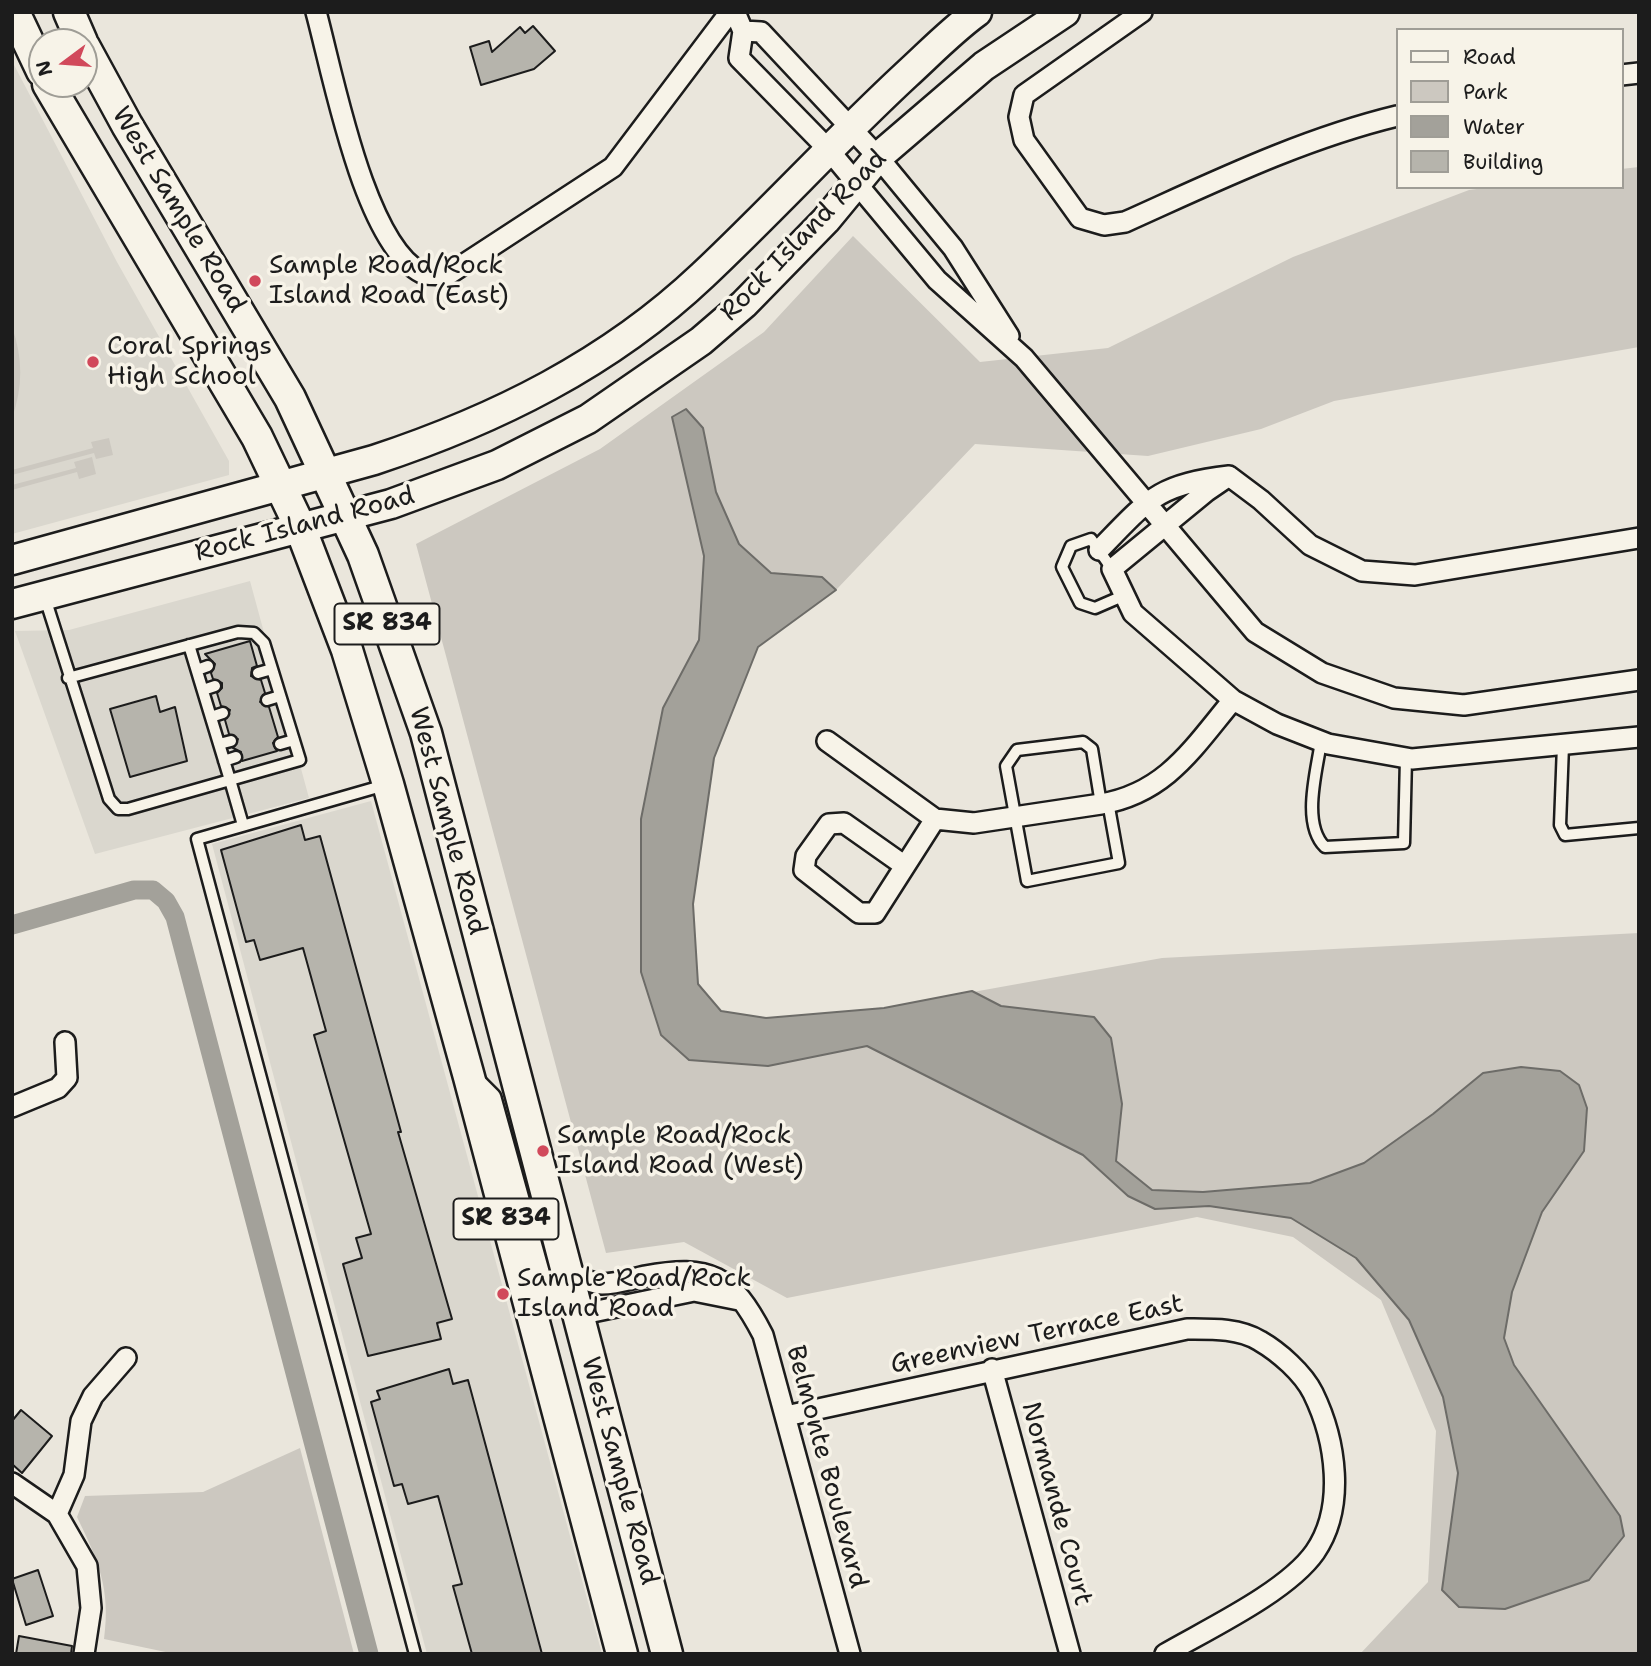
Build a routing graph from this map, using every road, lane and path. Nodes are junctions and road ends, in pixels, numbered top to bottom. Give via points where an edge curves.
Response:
1 (13, 12) edge
2 (316, 12) edge
3 (733, 12) edge
4 (977, 12) edge
5 (1065, 12) edge
6 (1142, 12) edge
7 (743, 31) junction
8 (28, 43) edge
9 (98, 72) edge
10 (56, 98) edge
11 (1396, 116) edge
12 (850, 127) junction
13 (828, 149) junction
14 (878, 157) junction
15 (855, 182) junction
16 (1024, 358) junction
17 (326, 473) junction
18 (1229, 476) junction
19 (282, 485) junction
20 (1144, 503) junction
21 (344, 517) junction
22 (300, 527) junction
23 (1165, 527) junction
24 (1639, 538) edge
25 (1099, 550) junction
26 (12, 560) edge
27 (1112, 569) junction
28 (44, 595) junction
29 (1125, 595) junction
30 (12, 604) edge
31 (189, 645) junction
32 (266, 649) junction
33 (253, 653) dead end
34 (208, 666) dead end
35 (272, 669) junction
36 (197, 670) junction
37 (258, 673) dead end
38 (68, 678) junction
39 (1639, 680) edge
40 (215, 686) dead end
41 (203, 690) junction
42 (280, 696) junction
43 (267, 700) dead end
44 (1233, 700) junction
45 (223, 713) dead end
46 (211, 717) junction
47 (289, 724) junction
48 (276, 728) dead end
49 (1639, 737) edge
50 (294, 740) junction
51 (231, 741) dead end
52 (827, 741) dead end
53 (1321, 741) junction
54 (219, 744) junction
55 (280, 744) dead end
56 (1563, 745) junction
57 (236, 757) dead end
58 (1406, 758) junction
59 (224, 761) junction
60 (230, 780) junction
61 (388, 784) junction
62 (1105, 803) junction
63 (1015, 817) junction
64 (935, 819) junction
65 (243, 825) junction
66 (1639, 828) edge
67 (905, 866) junction
68 (65, 1042) dead end
69 (469, 1077) junction
70 (12, 1107) edge
71 (566, 1271) junction
72 (740, 1300) junction
73 (578, 1315) junction
74 (534, 1328) junction
75 (126, 1358) dead end
76 (992, 1369) junction
77 (786, 1416) junction
78 (12, 1483) edge
79 (57, 1514) junction
80 (645, 1574) junction
81 (84, 1654) edge
82 (415, 1654) edge
83 (622, 1654) edge
84 (667, 1654) edge
85 (850, 1654) edge
86 (1070, 1654) edge
87 (1165, 1654) edge

1 - 8 main road
2 - 3 street via 376,220 405,261 425,275 449,274 613,167
3 - 7 street
4 - 12 main road, Rock Island Road
5 - 14 main road, Rock Island Road via 985,66
6 - 11 street via 1024,95 1019,117 1024,140 1080,218 1104,225 1125,222 1256,163
7 - 12 street via 761,32
7 - 13 street via 739,58
9 - 17 main road, West Sample Road / SR 834 via 290,398
10 - 19 main road, West Sample Road / SR 834
12 - 13 main road, Rock Island Road
12 - 14 street
13 - 15 street
13 - 17 main road, Rock Island Road via 700,278 595,360 490,417 428,442
14 - 15 main road, Rock Island Road
14 - 16 street via 953,248
15 - 16 street via 937,280
15 - 21 main road, Rock Island Road via 826,220 744,304 701,341 589,419 497,465
16 - 20 street
17 - 19 main road, Rock Island Road
17 - 21 main road, West Sample Road / SR 834
18 - 20 street via 1187,481
18 - 23 street
18 - 24 street via 1310,545 1362,571 1415,575
19 - 22 main road, West Sample Road / SR 834
19 - 26 main road, Rock Island Road
20 - 23 street
20 - 25 street
21 - 22 main road, Rock Island Road
21 - 71 main road, West Sample Road / SR 834 via 363,555 426,733
22 - 28 main road, Rock Island Road
22 - 61 main road, West Sample Road / SR 834 via 347,650
23 - 27 street
23 - 39 street via 1255,632 1322,673 1394,698 1464,705
25 - 27 lane
25 - 29 lane via 1091,538 1071,546 1062,567 1070,589 1080,603 1095,608
27 - 29 street
28 - 30 main road, Rock Island Road
28 - 38 lane
29 - 44 street via 1133,613
31 - 32 lane via 238,632 254,633
31 - 36 lane
31 - 38 lane
32 - 33 lane
32 - 35 lane
34 - 36 lane
35 - 37 lane
35 - 42 lane
36 - 41 lane
38 - 60 lane via 109,799 118,809
40 - 41 lane
41 - 46 lane
42 - 43 lane
42 - 47 lane
44 - 53 street
44 - 62 street via 1161,782
45 - 46 lane
46 - 54 lane
47 - 48 lane
47 - 50 lane
49 - 56 street
50 - 55 lane
50 - 60 lane via 300,760
51 - 54 lane
52 - 64 street
53 - 58 street
53 - 58 lane via 1313,826 1325,847 1404,843
54 - 59 lane
56 - 58 street
56 - 66 lane via 1560,825 1565,835
57 - 59 lane
59 - 60 lane
60 - 65 lane
61 - 65 lane
61 - 69 main road, West Sample Road / SR 834
62 - 63 street
62 - 63 lane via 1092,749 1083,742 1017,750 1006,766
62 - 63 lane via 1119,863 1027,881
63 - 64 street via 974,823
64 - 67 street
65 - 82 lane via 197,839
67 - 67 street via 875,913 859,913 804,870 806,856 829,824 844,823
68 - 70 street via 67,1077 58,1088
69 - 73 street via 491,1098 544,1286
69 - 74 main road, West Sample Road / SR 834
71 - 72 street, Belmonte Boulevard via 599,1284 675,1270 703,1271 717,1277
71 - 73 main road, West Sample Road / SR 834
72 - 73 street via 694,1291
72 - 77 street, Belmonte Boulevard via 763,1335
73 - 80 main road, West Sample Road / SR 834
74 - 80 main road via 567,1353 613,1532
74 - 83 main road, West Sample Road / SR 834
75 - 79 street via 93,1396 81,1421 74,1475
76 - 77 street, Greenview Terrace East
76 - 86 street, Normande Court
76 - 87 street, Greenview Terrace East via 1187,1329 1222,1328 1259,1340 1291,1365 1313,1392 1336,1471 1332,1511 1315,1552 1281,1586
77 - 85 street, Belmonte Boulevard
78 - 79 street
79 - 81 street via 88,1566 92,1608
80 - 84 main road, West Sample Road / SR 834

